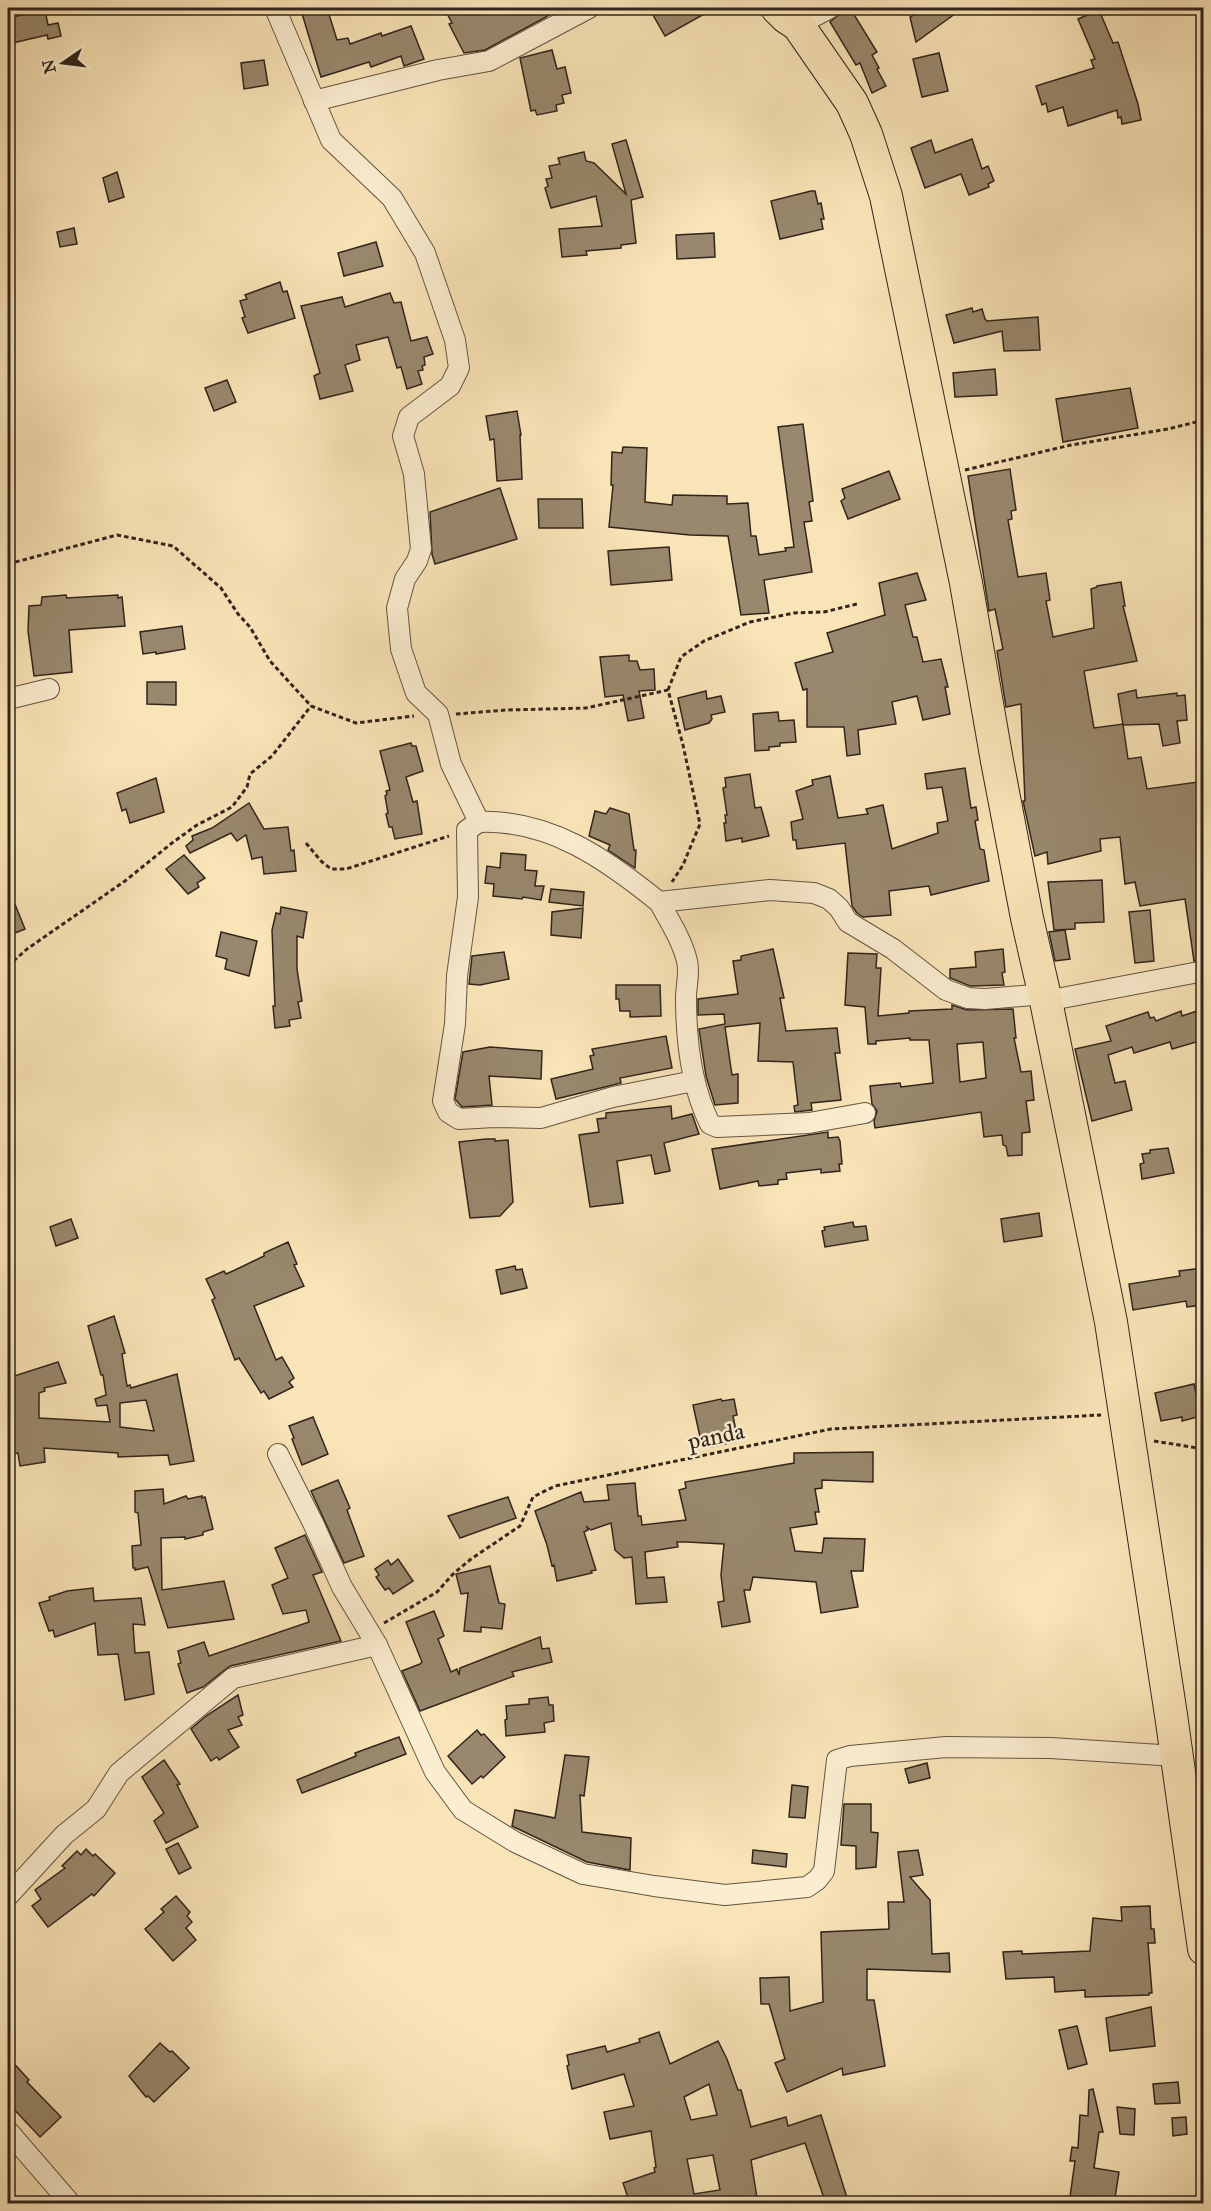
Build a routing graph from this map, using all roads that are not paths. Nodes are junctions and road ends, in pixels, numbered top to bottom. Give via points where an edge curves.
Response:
1 (275, 8) edge
2 (589, 8) edge
3 (830, 8) edge
4 (788, 16) edge
5 (314, 101) junction
6 (49, 689) dead end
7 (8, 699) edge
8 (473, 826) junction
9 (659, 902) junction
10 (1203, 971) edge
11 (1045, 997) junction
12 (694, 1081) junction
13 (865, 1113) dead end
14 (278, 1454) dead end
15 (373, 1638) junction
16 (1176, 1756) junction
17 (8, 1896) edge
18 (1203, 1949) edge
19 (8, 2131) edge
20 (71, 2204) edge

1 - 5 street
2 - 5 street via 489,61
3 - 4 street
4 - 11 main road via 852,103 886,196
5 - 8 street via 331,140 392,198 425,253 455,340 459,368 450,386 409,417 404,436 414,474 421,549 405,579 397,608 401,650 416,693 438,714
6 - 7 street
8 - 9 street via 498,822 546,832 585,848
8 - 12 street via 455,1024 443,1101 448,1112 459,1119 541,1118 613,1097
9 - 11 street via 770,890 814,893 829,899 848,922 893,949 946,990 968,998
9 - 12 street via 687,960 687,1032
10 - 11 street
11 - 16 main road via 1111,1322
12 - 13 street via 705,1115 717,1127 809,1123
14 - 15 street via 342,1587
15 - 16 street via 435,1772 463,1810 515,1842 583,1874 654,1886 725,1895 807,1887 824,1870 837,1760 850,1755 946,1747 1051,1748
15 - 17 street via 233,1678 119,1773 96,1809 64,1835
16 - 18 main road
19 - 20 street

